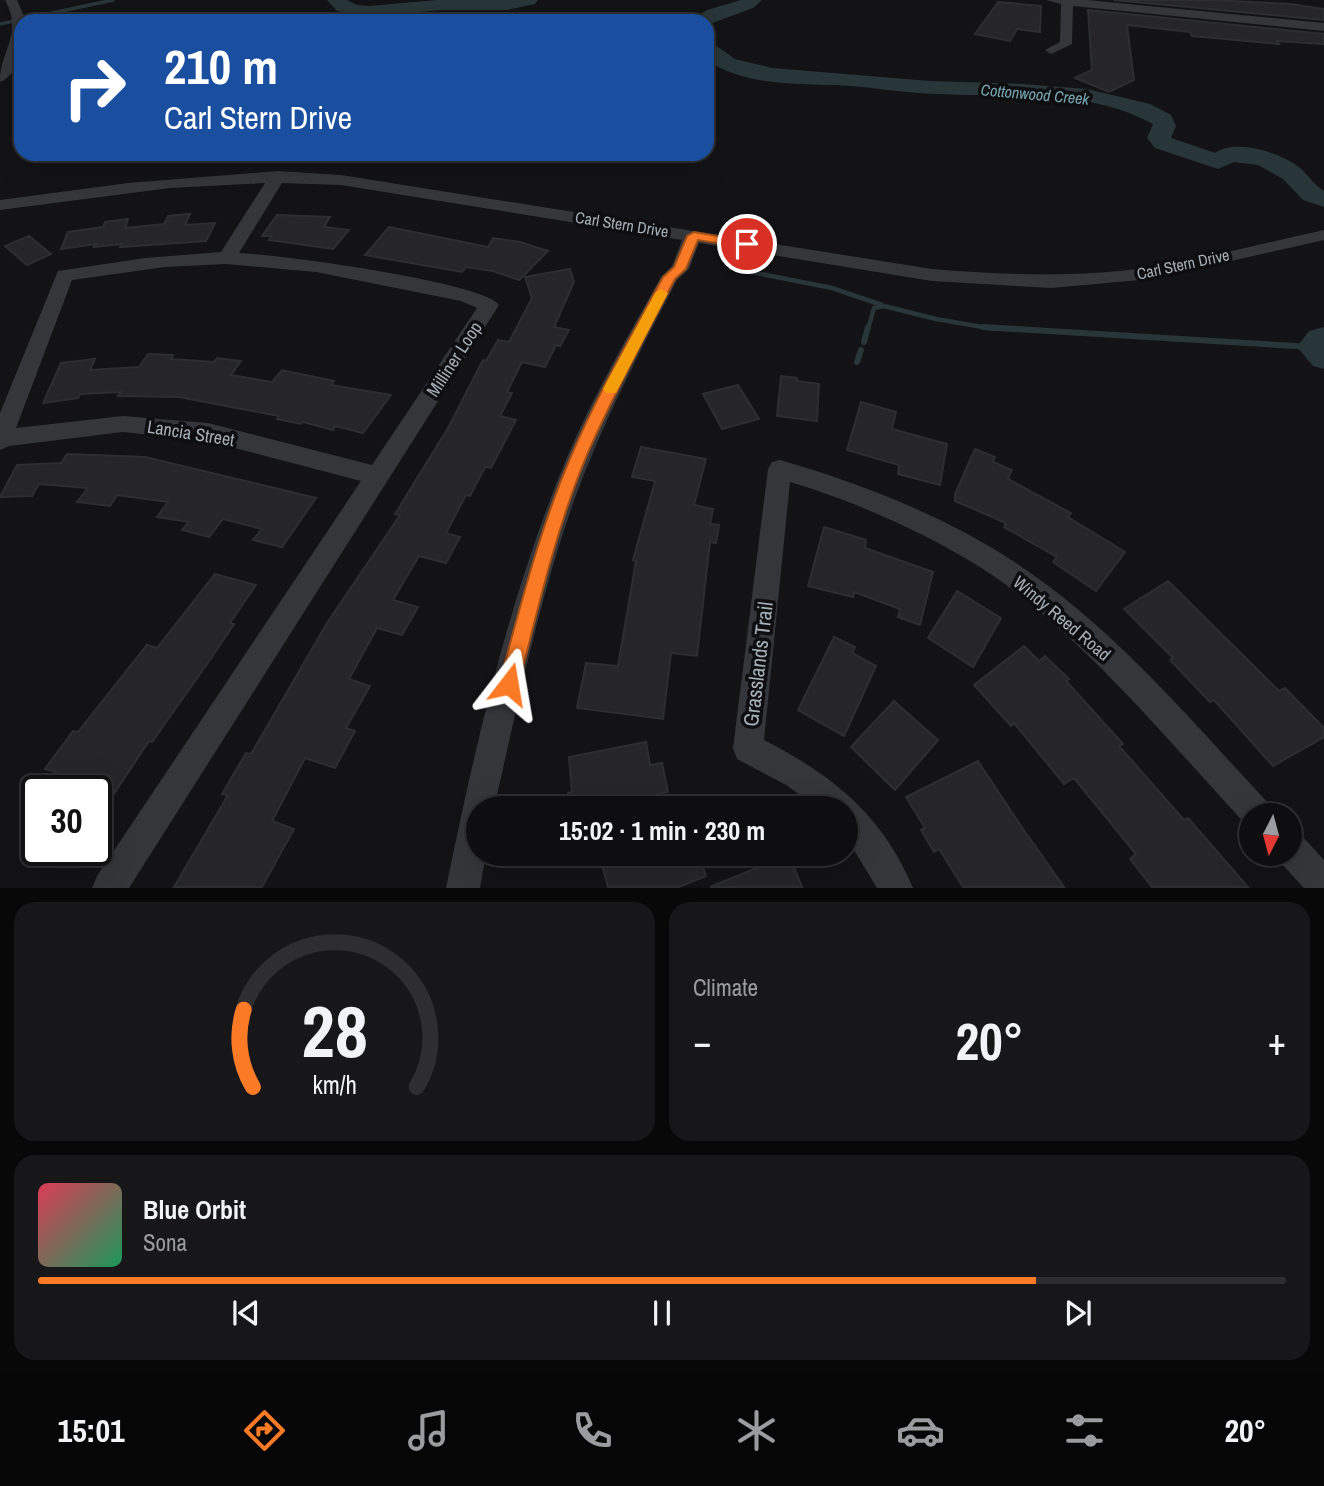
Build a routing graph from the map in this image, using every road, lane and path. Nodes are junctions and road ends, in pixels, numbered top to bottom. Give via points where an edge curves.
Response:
1 (1052, 0) edge
2 (1067, 2) junction
3 (1324, 27) edge
4 (1051, 50) dead end
5 (14, 52) edge
6 (0, 78) edge
7 (278, 176) junction
8 (0, 205) edge
9 (687, 235) junction
10 (1324, 235) edge
11 (226, 258) junction
12 (1150, 273) joint
13 (1, 440) edge
14 (780, 470) joint
15 (377, 476) junction
16 (482, 796) edge
17 (827, 796) edge
18 (1247, 803) edge
19 (858, 829) edge
20 (1302, 861) edge
21 (467, 866) edge
22 (1324, 885) edge
23 (109, 887) edge
24 (463, 887) edge
25 (896, 887) edge

1 - 2 street
2 - 3 street
2 - 4 street via 1066,44
5 - 6 street
7 - 8 street, Carl Stern Drive via 182,181
7 - 9 street, Carl Stern Drive via 389,187
7 - 11 street
9 - 12 street, Carl Stern Drive via 932,275 1051,282
9 - 16 street via 680,269 670,277 620,371 574,469 540,565
10 - 12 street, Carl Stern Drive
11 - 13 street, Milliner Loop via 65,275
11 - 15 street, Milliner Loop via 302,265 489,304
13 - 15 street, Lancia Street via 123,424 208,432
14 - 17 street, Grasslands Trail via 748,748
14 - 18 street, Windy Reed Road via 826,483 947,535 1030,587 1120,666
15 - 23 street, Milliner Loop
19 - 25 street
20 - 22 street
21 - 24 street

